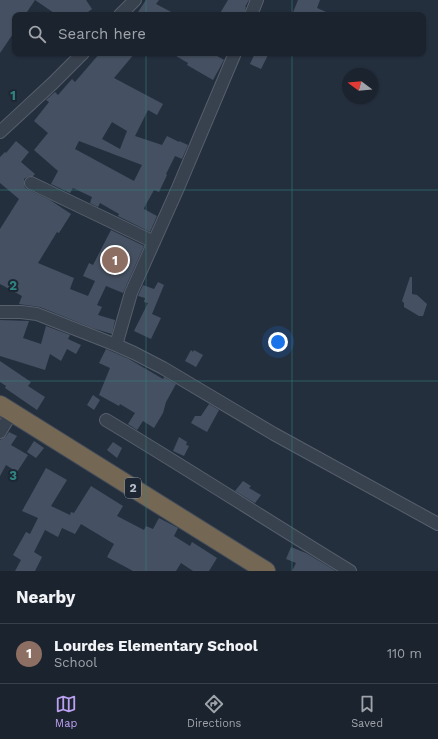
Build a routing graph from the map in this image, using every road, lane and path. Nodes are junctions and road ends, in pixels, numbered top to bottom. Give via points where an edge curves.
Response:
1 (135, 0) edge
2 (257, 0) edge
3 (123, 12) edge
4 (252, 12) edge
5 (79, 56) edge
6 (234, 56) edge
7 (0, 132) edge
8 (31, 183) dead end
9 (154, 242) junction
10 (0, 312) edge
11 (116, 345) junction
12 (6, 408) edge
13 (106, 420) dead end
14 (0, 432) edge
15 (438, 524) edge
16 (258, 569) edge
17 (350, 571) edge

1 - 3 street
2 - 4 street
5 - 7 street
6 - 9 street
8 - 9 street
9 - 11 street via 131,293
10 - 11 street via 37,314
11 - 15 street via 162,368 274,434
12 - 14 street
12 - 16 highway, 2
13 - 17 street

